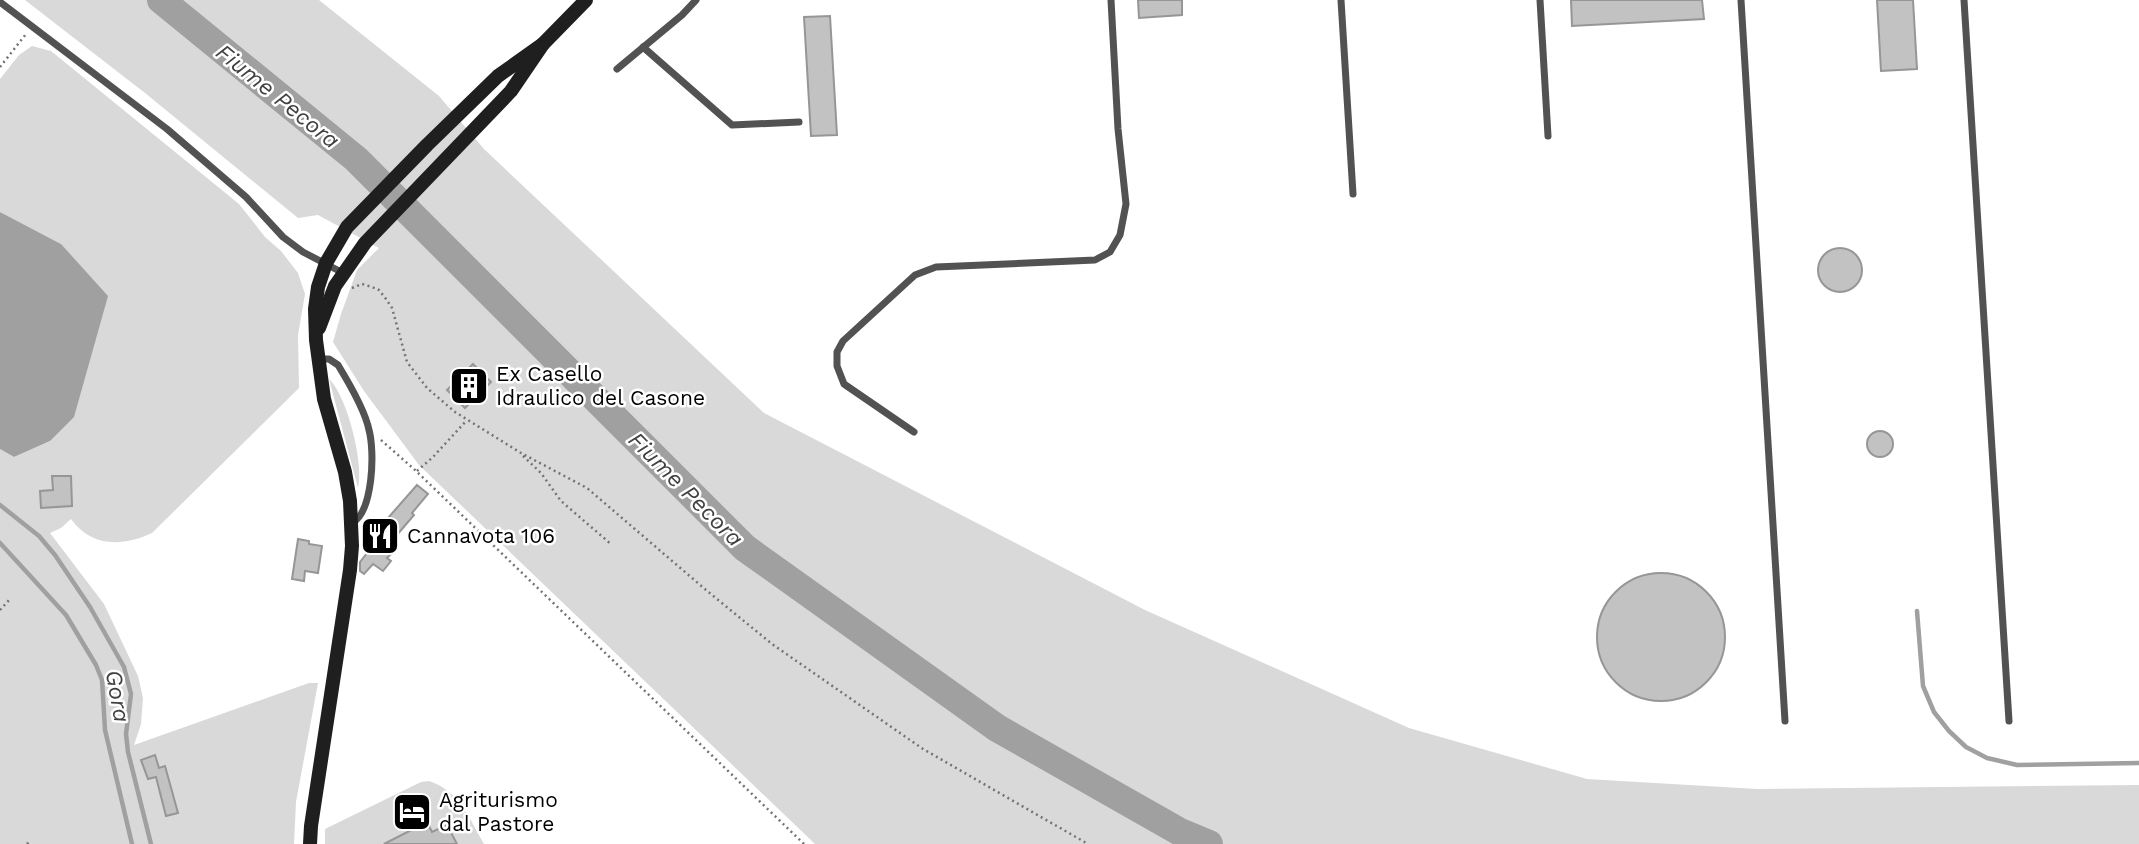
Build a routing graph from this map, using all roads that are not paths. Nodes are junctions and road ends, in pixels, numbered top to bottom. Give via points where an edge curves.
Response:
1 (586, 0) edge
2 (696, 0) edge
3 (1111, 0) edge
4 (1341, 0) edge
5 (1540, 0) edge
6 (1741, 0) edge
7 (1964, 0) edge
8 (0, 2) edge
9 (543, 44) junction
10 (643, 47) junction
11 (617, 69) dead end
12 (799, 122) dead end
13 (1548, 136) dead end
14 (1353, 194) dead end
15 (326, 263) junction
16 (343, 274) junction
17 (316, 340) junction
18 (317, 359) junction
19 (914, 432) dead end
20 (352, 524) junction
21 (1785, 721) dead end
22 (2009, 721) dead end
23 (310, 844) edge

1 - 9 street
2 - 10 lane
3 - 19 lane via 1126,204 1120,235 1110,252 1095,260 936,267 915,275 843,341 837,366 844,384
4 - 14 lane
5 - 13 lane
6 - 21 lane
7 - 22 lane
8 - 15 lane via 167,129 246,197 283,237
9 - 15 street via 498,76 427,145 347,227
9 - 16 street via 511,91 365,243
10 - 11 lane
10 - 12 lane via 732,125
15 - 16 lane
15 - 17 street via 314,309
16 - 17 street
17 - 18 street
18 - 20 street via 345,472
18 - 20 lane via 338,365 369,428 366,502
20 - 23 street via 350,570

